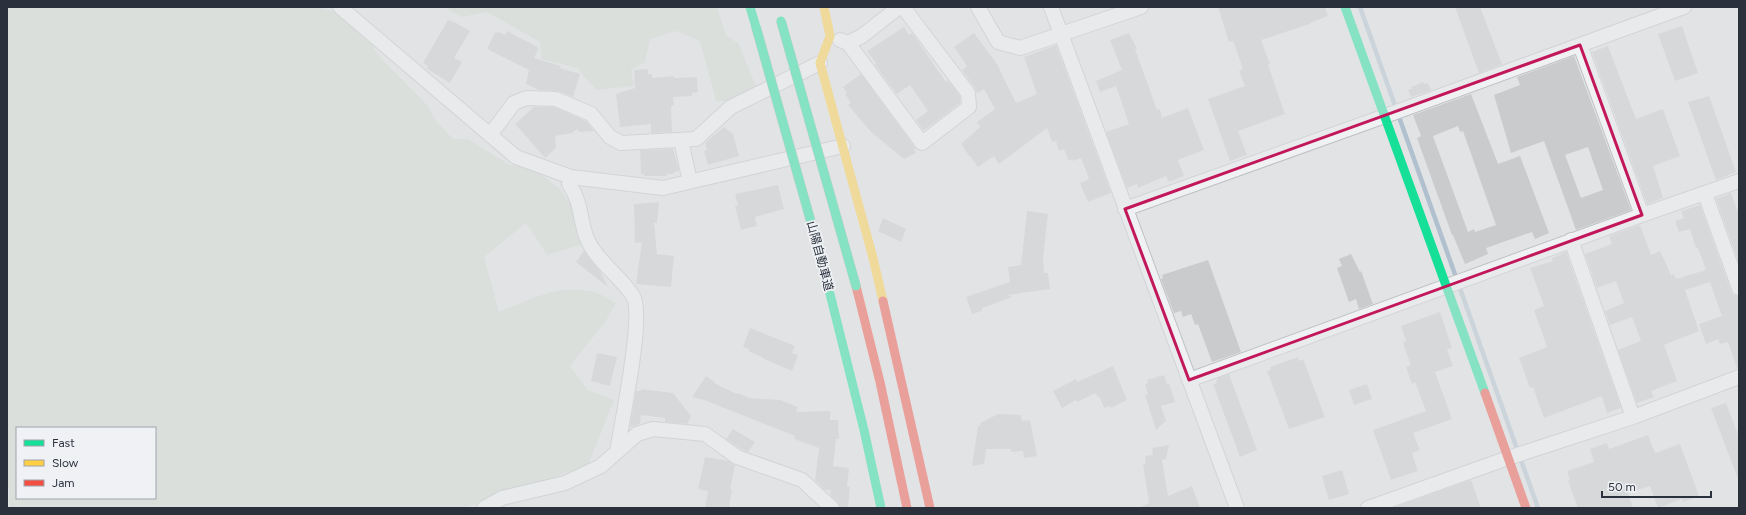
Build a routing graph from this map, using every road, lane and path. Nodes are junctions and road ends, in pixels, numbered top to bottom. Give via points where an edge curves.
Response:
1 (340, 7) edge
2 (750, 7) edge
3 (824, 7) edge
4 (899, 7) edge
5 (903, 7) edge
6 (978, 7) edge
7 (1051, 7) edge
8 (1141, 7) edge
9 (1345, 7) edge
10 (1684, 7) edge
11 (780, 17) dead end
12 (1062, 35) junction
13 (830, 36) junction
14 (848, 43) junction
15 (1580, 45) junction
16 (820, 62) junction
17 (1393, 113) junction
18 (490, 135) junction
19 (681, 140) junction
20 (842, 146) junction
21 (571, 177) junction
22 (1739, 181) edge
23 (690, 182) junction
24 (1705, 194) junction
25 (1125, 209) junction
26 (1642, 215) junction
27 (1572, 240) junction
28 (1454, 283) junction
29 (1739, 288) edge
30 (1739, 377) edge
31 (1189, 380) junction
32 (1633, 417) junction
33 (616, 452) junction
34 (1515, 456) junction
35 (484, 508) edge
36 (832, 508) edge
37 (882, 508) edge
38 (907, 508) edge
39 (930, 508) edge
40 (1237, 508) edge
41 (1368, 508) edge
42 (1526, 508) edge

1 - 18 street
2 - 37 main road, 山陽自動車道, bridge via 820,254
3 - 13 main road
4 - 14 street via 862,36
5 - 14 street via 968,93 969,107 922,143
6 - 12 street via 998,42 1020,48
7 - 12 street
8 - 12 street
9 - 17 main road
10 - 15 street
11 - 38 main road, bridge via 856,286
12 - 25 street
13 - 14 street
13 - 16 main road
15 - 17 street
15 - 26 street
16 - 19 street via 731,107 696,139
16 - 20 main road
17 - 25 street
17 - 28 main road
18 - 19 street via 514,103 526,98 556,99 590,114 610,137 621,143
18 - 21 street via 516,157
19 - 23 street
20 - 23 street
20 - 39 main road via 873,258
21 - 23 street via 663,188
21 - 33 street via 570,184 577,195 588,242 634,296 636,308 636,334
22 - 24 street
24 - 26 street
24 - 29 street
25 - 31 street
26 - 27 street
27 - 28 street
27 - 32 street
28 - 31 street
28 - 34 main road
30 - 32 street
31 - 40 street
32 - 34 street
33 - 35 street via 601,466 565,483 502,498
33 - 36 street via 637,434 653,429 705,434 737,457 802,480
34 - 41 street
34 - 42 main road

